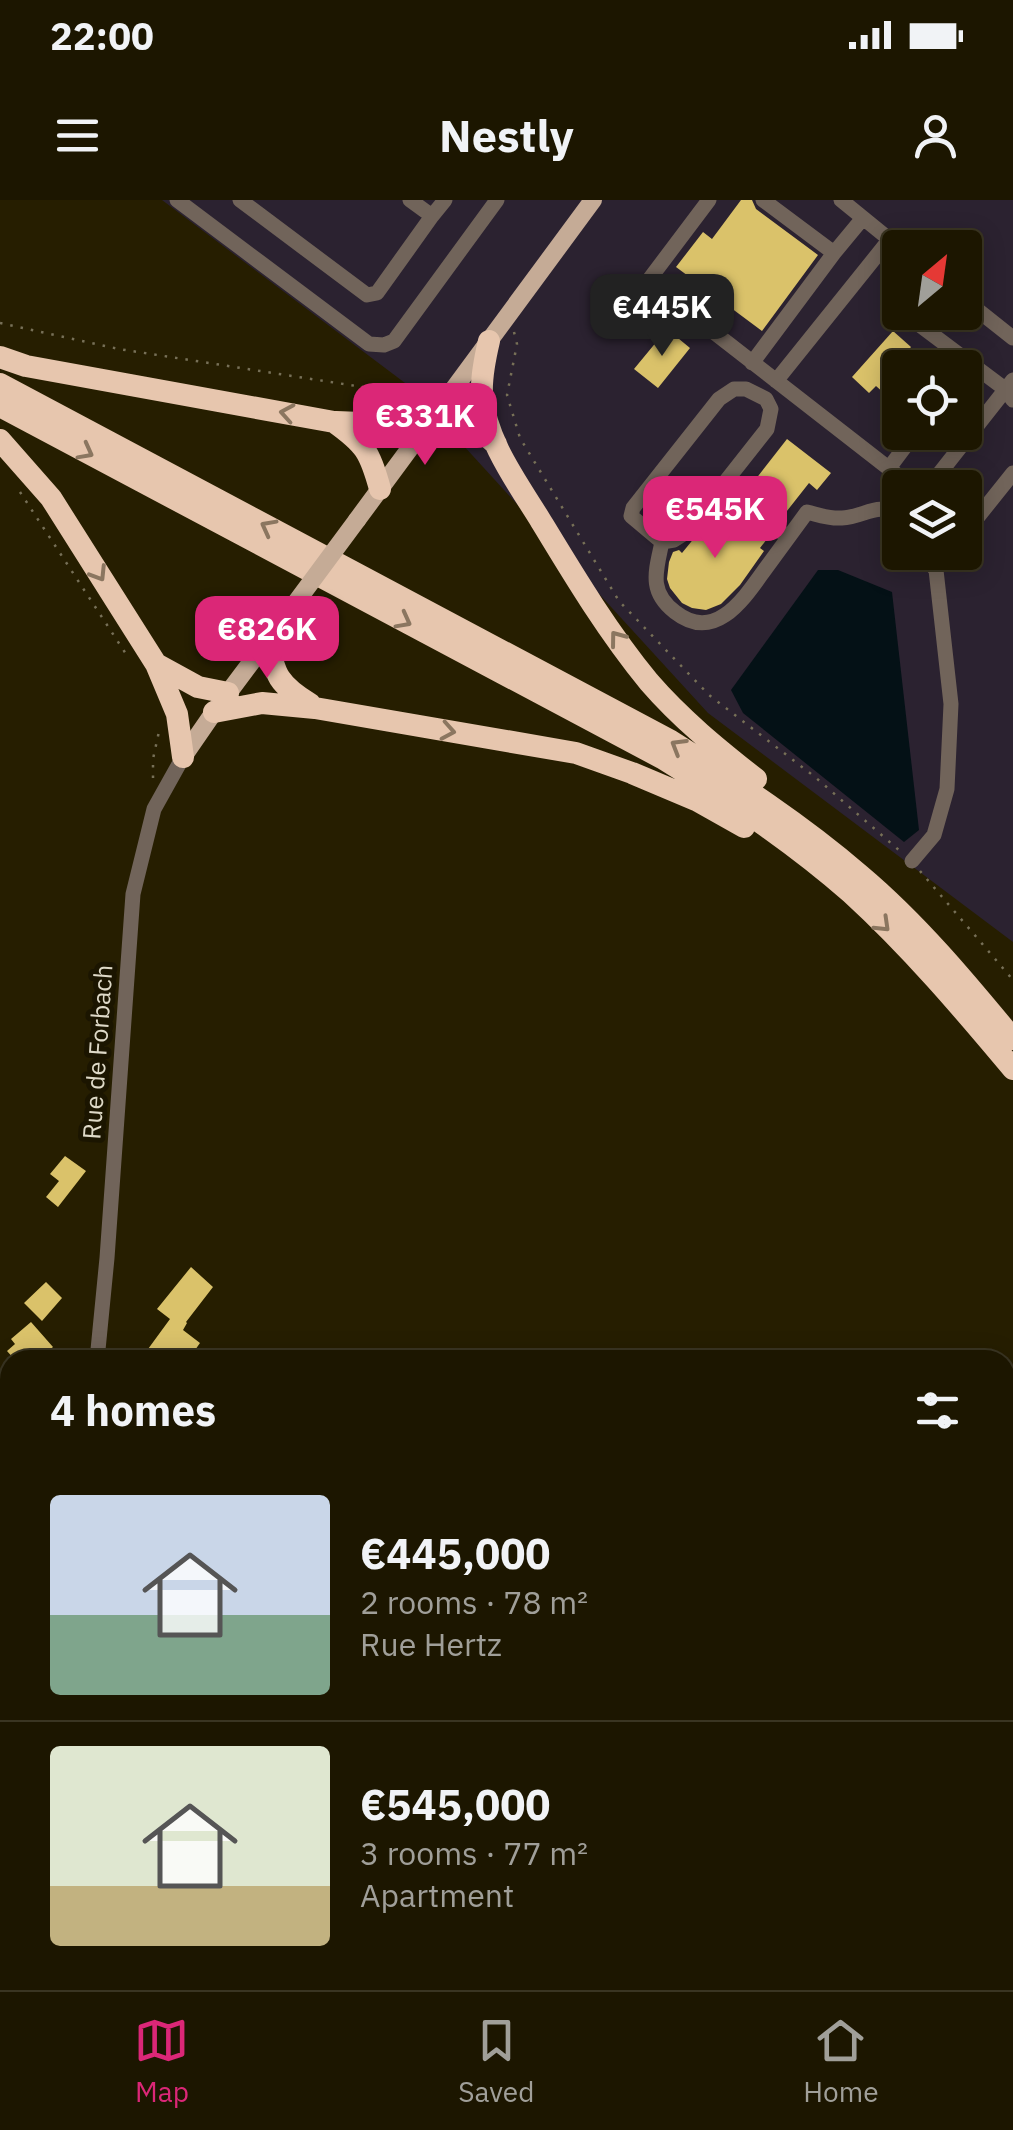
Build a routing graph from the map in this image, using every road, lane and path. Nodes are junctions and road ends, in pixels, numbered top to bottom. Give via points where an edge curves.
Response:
1 (177, 200) edge
2 (240, 200) edge
3 (410, 200) edge
4 (444, 200) edge
5 (497, 200) edge
6 (593, 200) edge
7 (709, 200) edge
8 (762, 200) edge
9 (841, 200) edge
10 (432, 216) junction
11 (863, 218) junction
12 (882, 233) edge
13 (834, 253) junction
14 (882, 259) edge
15 (982, 313) edge
16 (0, 323) edge
17 (926, 330) edge
18 (1013, 338) edge
19 (489, 341) junction
20 (949, 350) edge
21 (0, 357) edge
22 (752, 362) junction
23 (982, 374) edge
24 (774, 379) junction
25 (460, 380) junction
26 (0, 384) edge
27 (1010, 390) edge
28 (759, 394) junction
29 (0, 406) edge
30 (437, 411) junction
31 (334, 422) junction
32 (0, 440) edge
33 (496, 444) junction
34 (902, 450) edge
35 (889, 468) junction
36 (892, 470) edge
37 (943, 470) edge
38 (1013, 473) edge
39 (12, 482) dead end
40 (721, 487) junction
41 (380, 489) junction
42 (882, 508) edge
43 (982, 512) edge
44 (788, 538) junction
45 (662, 542) junction
46 (936, 570) edge
47 (268, 640) junction
48 (129, 658) dead end
49 (156, 664) junction
50 (228, 693) junction
51 (316, 708) junction
52 (214, 712) junction
53 (160, 724) dead end
54 (184, 757) junction
55 (154, 810) junction
56 (912, 862) joint
57 (855, 884) junction
58 (1013, 980) edge
59 (1013, 1039) edge
60 (1013, 1069) edge
61 (98, 1350) edge

1 - 5 street via 370,344 384,345 394,341
2 - 10 street via 367,295 377,292
3 - 10 street
4 - 10 street
6 - 19 main road
7 - 22 street via 648,281
8 - 13 street
9 - 11 street
11 - 12 street
11 - 13 street
13 - 22 street
14 - 24 street
15 - 18 street
16 - 25 path via 119,350 382,390
17 - 20 street
19 - 25 main road
19 - 33 highway via 482,394
31 -> 21 highway
22 - 24 street
23 - 27 street
24 - 28 street
24 - 35 street
25 - 30 main road
57 -> 26 highway via 756,794 671,741
27 - 37 street
28 - 40 street via 771,409 766,429
28 - 45 street via 746,388 719,399 633,508 631,516
29 -> 57 highway via 662,758
30 - 31 highway via 386,424
30 - 33 highway via 478,428
30 - 41 main road
31 - 41 highway via 372,458
32 -> 49 highway via 51,498
57 -> 33 highway via 818,828 707,741 650,682 598,614
34 - 35 street
35 - 36 street
38 - 43 street
39 - 48 path
40 - 44 street
40 - 45 street via 685,533
41 - 47 main road, bridge
42 - 44 street via 846,518 807,512
44 - 45 street via 738,607 694,622 662,600 654,578
46 - 56 street via 951,704 947,789 934,835
47 - 50 main road
47 - 51 highway via 273,670 288,691
49 - 50 highway via 198,687
49 - 54 highway
50 - 52 main road
51 - 52 highway via 262,702
51 -> 57 highway via 576,753 696,800 804,869
52 - 54 main road
53 - 55 path
54 - 55 street, Rue de Forbach
55 - 61 street, Rue de Forbach via 133,894
56 - 58 path
57 - 59 highway via 964,980
57 -> 60 highway

